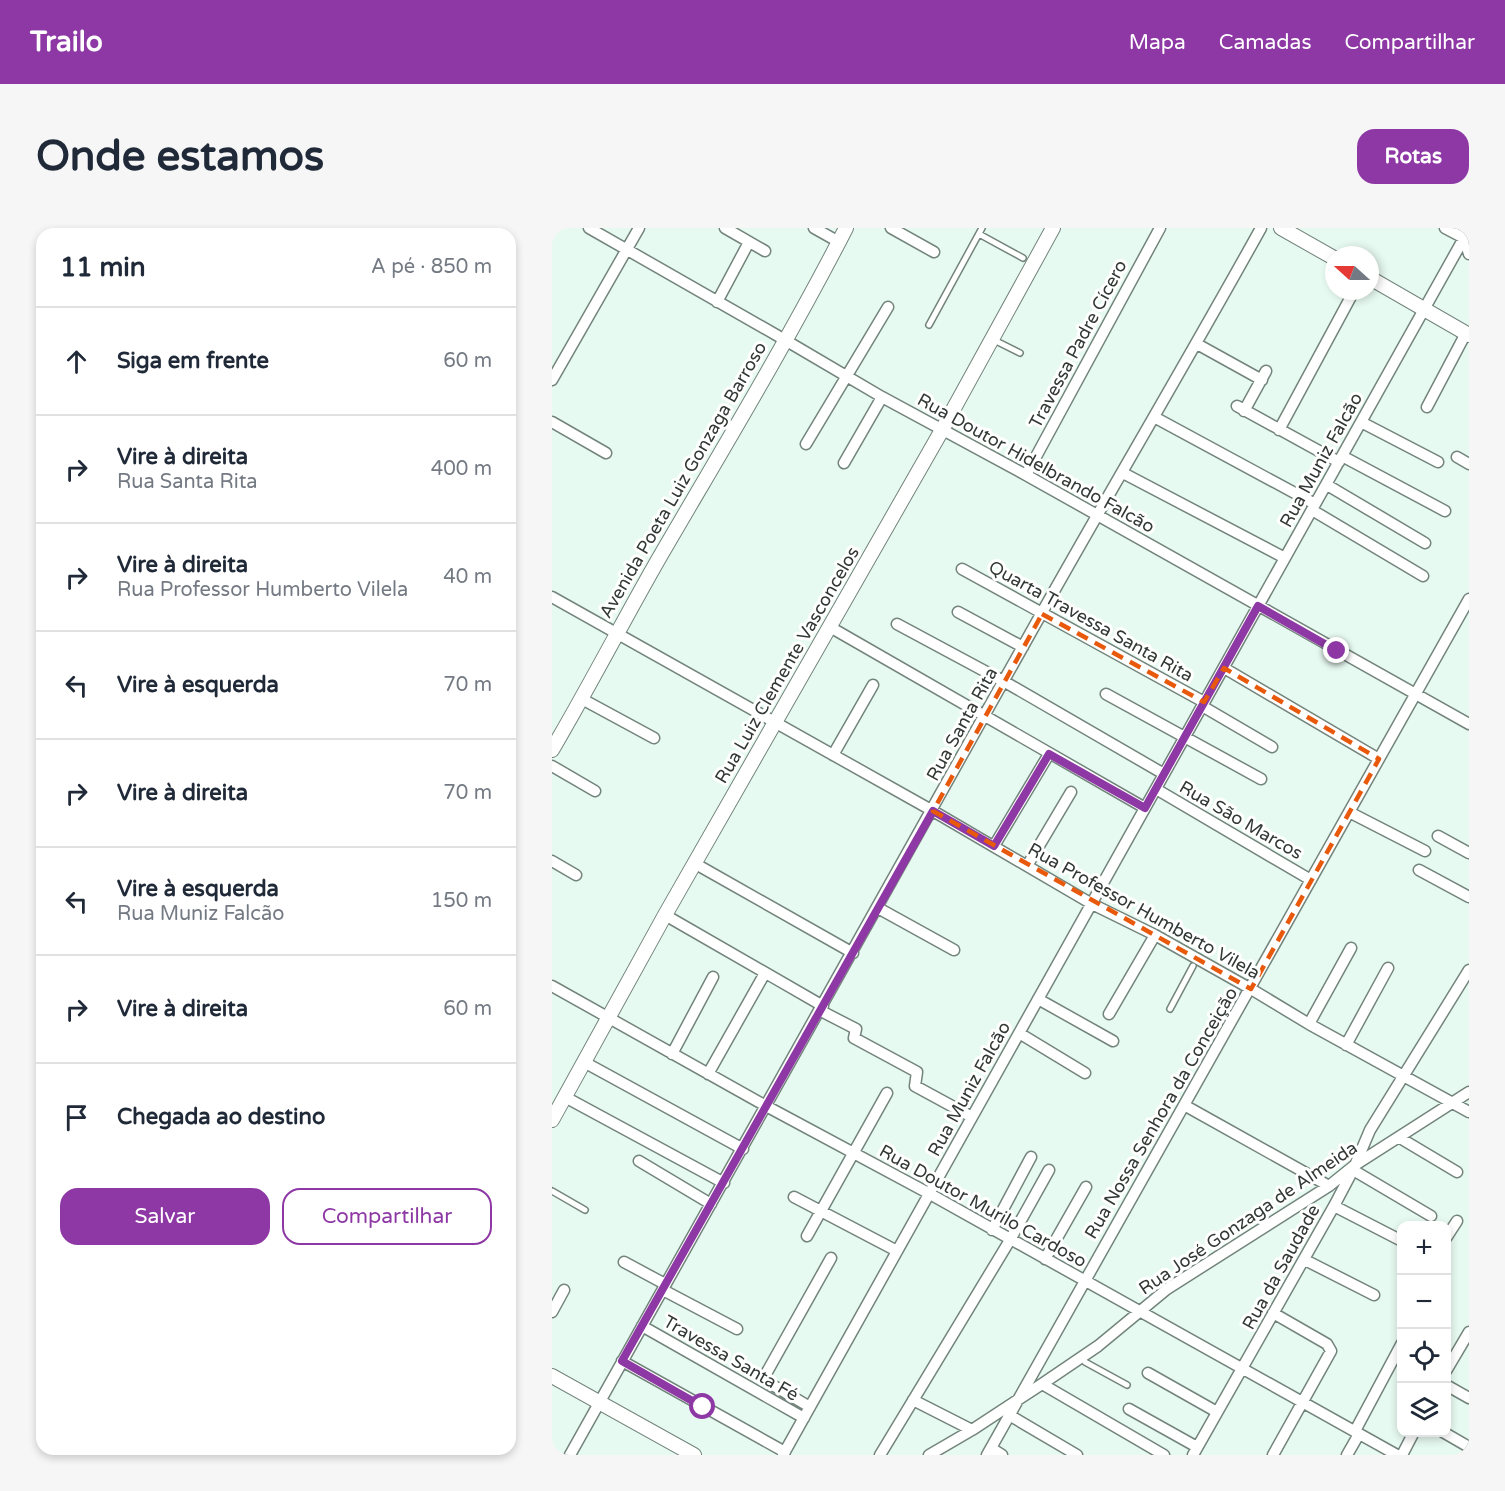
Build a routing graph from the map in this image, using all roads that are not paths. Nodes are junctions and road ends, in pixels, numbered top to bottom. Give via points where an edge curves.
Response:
1 (589, 228) edge
2 (639, 228) edge
3 (725, 228) edge
4 (814, 228) edge
5 (846, 228) edge
6 (891, 228) edge
7 (982, 228) edge
8 (1053, 228) edge
9 (1160, 228) edge
10 (1261, 228) edge
11 (1281, 228) edge
12 (1445, 228) edge
13 (979, 234) junction
14 (1466, 234) edge
15 (748, 242) junction
16 (839, 242) junction
17 (627, 249) junction
18 (765, 251) dead end
19 (934, 252) dead end
20 (1325, 253) edge
21 (1469, 254) edge
22 (1028, 261) junction
23 (1379, 283) edge
24 (1349, 300) edge
25 (717, 302) junction
26 (888, 307) dead end
27 (1424, 310) junction
28 (929, 325) dead end
29 (1468, 334) edge
30 (785, 339) junction
31 (992, 339) junction
32 (1197, 344) junction
33 (1020, 353) dead end
34 (846, 377) junction
35 (552, 380) edge
36 (882, 398) junction
37 (1427, 406) dead end
38 (1154, 417) junction
39 (552, 422) edge
40 (1361, 422) junction
41 (942, 430) junction
42 (1279, 430) junction
43 (806, 444) dead end
44 (606, 453) dead end
45 (1457, 457) dead end
46 (1340, 459) junction
47 (1438, 462) dead end
48 (844, 463) dead end
49 (1469, 464) edge
50 (1123, 473) junction
51 (1026, 475) junction
52 (1327, 485) junction
53 (1314, 507) junction
54 (1445, 511) dead end
55 (1098, 516) junction
56 (1425, 543) dead end
57 (1285, 558) junction
58 (962, 569) dead end
59 (1423, 576) dead end
60 (552, 597) edge
61 (1469, 599) edge
62 (1258, 606) junction
63 (958, 612) dead end
64 (1041, 614) junction
65 (897, 624) dead end
66 (830, 627) junction
67 (616, 633) junction
68 (1023, 647) junction
69 (1224, 668) junction
70 (1005, 682) junction
71 (873, 685) dead end
72 (1106, 694) dead end
73 (1416, 695) junction
74 (582, 699) junction
75 (1203, 704) junction
76 (985, 717) junction
77 (775, 723) junction
78 (1469, 724) edge
79 (654, 738) dead end
80 (1184, 738) junction
81 (1272, 747) dead end
82 (552, 750) edge
83 (1049, 754) junction
84 (833, 756) junction
85 (1379, 759) junction
86 (552, 766) edge
87 (1164, 774) junction
88 (1261, 779) dead end
89 (1156, 789) junction
90 (595, 791) dead end
91 (1071, 792) dead end
92 (1145, 808) junction
93 (933, 811) junction
94 (1349, 812) junction
95 (1438, 836) dead end
96 (994, 846) junction
97 (1425, 851) dead end
98 (1469, 853) edge
99 (552, 861) edge
100 (694, 863) junction
101 (1027, 866) junction
102 (1419, 870) dead end
103 (576, 875) dead end
104 (1311, 880) junction
105 (1469, 897) edge
106 (1092, 903) junction
107 (878, 908) junction
108 (664, 915) junction
109 (1155, 935) junction
110 (1351, 948) dead end
111 (954, 950) dead end
112 (853, 953) junction
113 (1195, 962) junction
114 (1388, 968) dead end
115 (1469, 970) edge
116 (765, 973) junction
117 (713, 977) dead end
118 (552, 986) edge
119 (1465, 987) edge
120 (1251, 988) junction
121 (1038, 999) junction
122 (822, 1008) junction
123 (1170, 1009) dead end
124 (1109, 1014) dead end
125 (608, 1018) junction
126 (1309, 1024) junction
127 (1019, 1033) junction
128 (1113, 1041) dead end
129 (1346, 1045) junction
130 (672, 1053) junction
131 (584, 1062) junction
132 (1085, 1073) dead end
133 (708, 1074) junction
134 (1404, 1075) junction
135 (1469, 1092) edge
136 (887, 1093) dead end
137 (565, 1097) junction
138 (1453, 1103) junction
139 (1184, 1105) junction
140 (766, 1106) junction
141 (1469, 1112) edge
142 (972, 1117) junction
143 (552, 1120) edge
144 (1400, 1138) junction
145 (744, 1149) junction
146 (853, 1153) junction
147 (1031, 1156) dead end
148 (639, 1161) dead end
149 (1354, 1168) junction
150 (1049, 1170) dead end
151 (1457, 1172) dead end
152 (724, 1183) junction
153 (1329, 1185) junction
154 (1086, 1187) dead end
155 (552, 1191) edge
156 (930, 1194) junction
157 (794, 1197) dead end
158 (711, 1204) junction
159 (1334, 1206) junction
160 (585, 1209) dead end
161 (821, 1210) junction
162 (1431, 1216) dead end
163 (1457, 1221) dead end
164 (992, 1230) junction
165 (1451, 1230) edge
166 (807, 1236) dead end
167 (1397, 1239) edge
168 (1010, 1240) junction
169 (897, 1251) junction
170 (831, 1258) dead end
171 (1045, 1259) junction
172 (1305, 1260) junction
173 (624, 1262) dead end
174 (1085, 1281) junction
175 (664, 1287) junction
176 (564, 1290) dead end
177 (1374, 1296) dead end
178 (552, 1312) edge
179 (1139, 1312) junction
180 (1273, 1313) junction
181 (642, 1326) junction
182 (737, 1329) dead end
183 (1469, 1332) edge
184 (1465, 1350) edge
185 (1397, 1351) edge
186 (622, 1361) junction
187 (1082, 1361) junction
188 (1451, 1365) edge
189 (1243, 1369) junction
190 (1148, 1373) dead end
191 (552, 1376) edge
192 (1042, 1384) junction
193 (1127, 1385) dead end
194 (1451, 1388) edge
195 (1469, 1398) edge
196 (1018, 1399) junction
197 (913, 1400) junction
198 (599, 1402) junction
199 (1302, 1402) junction
200 (810, 1407) junction
201 (1129, 1409) dead end
202 (1217, 1412) junction
203 (1009, 1415) junction
204 (804, 1418) junction
205 (972, 1430) junction
206 (1357, 1433) junction
207 (1411, 1437) edge
208 (1451, 1437) edge
209 (1469, 1447) edge
210 (1195, 1451) edge
211 (989, 1452) edge
212 (784, 1454) edge
213 (570, 1455) edge
214 (694, 1455) edge
215 (880, 1455) edge
216 (929, 1455) edge
217 (1002, 1455) edge
218 (1077, 1455) edge
219 (1164, 1455) edge
220 (1273, 1455) edge
221 (1347, 1455) edge
222 (1397, 1455) edge
223 (1402, 1455) edge

1 - 17 street, Rua Doutor Hidelbrando Falcão
2 - 17 street
3 - 15 street
4 - 16 street
5 - 16 street, Avenida Poeta Luiz Gonzaga Barroso
6 - 19 street
7 - 13 lane
8 - 22 street, Rua Luiz Clemente Vasconcelos
9 - 51 street, Travessa Padre Cícero
10 - 32 street, Rua Santa Rita
11 - 20 street
12 - 14 street
13 - 22 lane
13 - 28 lane
14 - 21 street
14 - 27 street, Rua Muniz Falcão
15 - 18 street
15 - 25 street
16 - 30 street, Avenida Poeta Luiz Gonzaga Barroso
17 - 25 street, Rua Doutor Hidelbrando Falcão
17 - 35 street
22 - 31 street, Rua Luiz Clemente Vasconcelos
23 - 27 street
24 - 42 street
25 - 30 street, Rua Doutor Hidelbrando Falcão
26 - 34 street
27 - 29 street
27 - 40 street, Rua Muniz Falcão
29 - 37 street
30 - 34 street, Rua Doutor Hidelbrando Falcão
30 - 67 street, Avenida Poeta Luiz Gonzaga Barroso
31 - 33 lane
31 - 41 street, Rua Luiz Clemente Vasconcelos
32 - 38 street, Rua Santa Rita
32 - 42 street via 1264,375 1240,408
34 - 36 street, Rua Doutor Hidelbrando Falcão
34 - 43 street
36 - 41 street, Rua Doutor Hidelbrando Falcão
36 - 48 street
38 - 50 street, Rua Santa Rita
38 - 53 street
39 - 44 street
40 - 46 street, Rua Muniz Falcão
40 - 47 street
41 - 51 street, Rua Doutor Hidelbrando Falcão
41 - 66 street, Rua Luiz Clemente Vasconcelos
42 - 46 street
45 - 49 street
46 - 52 street, Rua Muniz Falcão
46 - 54 street
50 - 55 street, Rua Santa Rita
50 - 57 street
51 - 55 street, Rua Doutor Hidelbrando Falcão
52 - 53 street, Rua Muniz Falcão
52 - 56 street
53 - 57 street, Rua Muniz Falcão
53 - 59 street
55 - 62 street, Rua Doutor Hidelbrando Falcão
55 - 64 street, Rua Santa Rita
57 - 62 street, Rua Muniz Falcão
58 - 64 street, Quarta Travessa Santa Rita
60 - 67 street, Rua Professor Humberto Vilela
61 - 73 street, Rua Nossa Senhora da Conceição
62 - 69 street, Rua Muniz Falcão
62 - 73 street, Rua Doutor Hidelbrando Falcão
63 - 68 street
64 - 68 street, Rua Santa Rita
64 - 75 street, Quarta Travessa Santa Rita
65 - 70 street
66 - 76 street
66 - 77 street, Rua Luiz Clemente Vasconcelos
67 - 74 street, Avenida Poeta Luiz Gonzaga Barroso
67 - 77 street, Rua Professor Humberto Vilela
68 - 70 street, Rua Santa Rita
69 - 75 street, Rua Muniz Falcão
69 - 85 street
70 - 76 street, Rua Santa Rita
70 - 87 street
71 - 84 street
72 - 80 street
73 - 78 street, Rua Doutor Hidelbrando Falcão
73 - 85 street, Rua Nossa Senhora da Conceição
74 - 79 street
74 - 82 street, Avenida Poeta Luiz Gonzaga Barroso
75 - 80 street, Rua Muniz Falcão
75 - 81 street
76 - 83 street
76 - 93 street, Rua Santa Rita
77 - 84 street, Rua Professor Humberto Vilela
77 - 100 street, Rua Luiz Clemente Vasconcelos
80 - 87 street, Rua Muniz Falcão
80 - 88 street
83 - 92 street
83 - 96 street
84 - 93 street, Rua Professor Humberto Vilela
85 - 94 street, Rua Nossa Senhora da Conceição
86 - 90 street
87 - 89 street, Rua Muniz Falcão
89 - 92 street, Rua Muniz Falcão
89 - 104 street, Rua São Marcos
91 - 101 street
92 - 106 street, Rua Muniz Falcão
93 - 96 street, Rua Professor Humberto Vilela
93 - 107 street, Rua Santa Rita
94 - 97 street
94 - 104 street, Rua Nossa Senhora da Conceição
95 - 98 street
96 - 101 street, Rua Professor Humberto Vilela
99 - 103 street
100 - 108 street, Rua Luiz Clemente Vasconcelos
100 - 112 street
101 - 106 street, Rua Professor Humberto Vilela
102 - 105 street
104 - 120 street, Rua Nossa Senhora da Conceição
106 - 109 street, Rua Professor Humberto Vilela
106 - 121 street, Rua Muniz Falcão
107 - 111 street
107 - 112 street, Rua Santa Rita
108 - 116 street
108 - 125 street, Rua Luiz Clemente Vasconcelos
109 - 113 street, Rua Professor Humberto Vilela
109 - 124 street
110 - 126 street
112 - 122 street, Rua Santa Rita
113 - 120 street, Rua Professor Humberto Vilela
113 - 123 lane
114 - 129 street
115 - 119 street, Rua da Saudade
116 - 122 street
116 - 133 street
117 - 130 street
118 - 125 street, Rua Doutor Murilo Cardoso
119 - 134 street, Rua da Saudade
120 - 126 street, Rua Professor Humberto Vilela
120 - 139 street, Rua Nossa Senhora da Conceição
121 - 127 street, Rua Muniz Falcão
121 - 128 street
122 - 140 street, Rua Santa Rita
122 - 142 street via 856,1029 854,1038 917,1072 915,1086
125 - 130 street, Rua Doutor Murilo Cardoso
125 - 131 street, Rua Luiz Clemente Vasconcelos
126 - 129 street, Rua Professor Humberto Vilela
127 - 132 street
127 - 142 street, Rua Muniz Falcão
129 - 134 street, Rua Professor Humberto Vilela
130 - 133 street, Rua Doutor Murilo Cardoso
131 - 137 street, Rua Luiz Clemente Vasconcelos
131 - 145 street
133 - 140 street, Rua Doutor Murilo Cardoso
134 - 138 street, Rua Professor Humberto Vilela
134 - 149 street, Rua da Saudade via 1370,1130
135 - 138 street, Rua José Gonzaga de Almeida
136 - 146 street
137 - 143 street, Rua Luiz Clemente Vasconcelos
137 - 152 street
138 - 141 street, Rua Professor Humberto Vilela
138 - 144 street, Rua José Gonzaga de Almeida
139 - 153 street
139 - 174 street, Rua Nossa Senhora da Conceição
140 - 145 street, Rua Santa Rita
140 - 146 street, Rua Doutor Murilo Cardoso
142 - 156 street, Rua Muniz Falcão
144 - 149 street, Rua José Gonzaga de Almeida
144 - 151 street
145 - 152 street, Rua Santa Rita
146 - 156 street, Rua Doutor Murilo Cardoso
146 - 161 street
147 - 164 street
148 - 158 street
149 - 153 street, Rua José Gonzaga de Almeida
149 - 159 street, Rua da Saudade
149 - 162 street
150 - 168 street
152 - 158 street, Rua Santa Rita
153 - 179 street, Rua José Gonzaga de Almeida via 1167,1289
154 - 171 street
155 - 160 lane
156 - 164 street, Rua Doutor Murilo Cardoso
156 - 169 street, Rua Muniz Falcão
157 - 161 street
158 - 175 street, Rua Santa Rita
159 - 167 street
159 - 172 street, Rua da Saudade
161 - 166 street
161 - 169 street
163 - 165 street
164 - 168 street, Rua Doutor Murilo Cardoso
168 - 171 street, Rua Doutor Murilo Cardoso
168 - 197 street
169 - 200 street, Rua Muniz Falcão
170 - 200 street via 767,1372 769,1383
171 - 174 street, Rua Doutor Murilo Cardoso
172 - 177 street
172 - 180 street, Rua da Saudade
173 - 175 street
174 - 179 street, Rua Doutor Murilo Cardoso
174 - 196 street, Rua Nossa Senhora da Conceição
175 - 181 street, Rua Santa Rita
175 - 182 street
176 - 178 street
179 - 187 street, Rua José Gonzaga de Almeida
179 - 189 street, Rua Doutor Murilo Cardoso
180 - 189 street, Rua da Saudade
180 - 199 street via 1328,1344 1331,1351
181 - 186 street, Rua Santa Rita
181 - 204 street, Travessa Santa Fé
183 - 184 street
184 - 188 street
185 - 206 street
186 - 198 street, Rua Santa Rita
186 - 212 street
187 - 192 street, Rua José Gonzaga de Almeida
187 - 193 lane
189 - 199 street, Rua Doutor Murilo Cardoso
189 - 202 street, Rua da Saudade
190 - 202 street
191 - 198 street
192 - 196 street, Rua José Gonzaga de Almeida
192 - 219 street
194 - 195 street
196 - 203 street, Rua Nossa Senhora da Conceição
196 - 205 street, Rua José Gonzaga de Almeida
197 - 205 street
197 - 215 street
198 - 213 street, Rua Santa Rita
198 - 214 street
199 - 206 street, Rua Doutor Murilo Cardoso
199 - 220 street
200 - 204 street, Rua Muniz Falcão
201 - 210 street
202 - 210 street, Rua da Saudade
203 - 211 street, Rua Nossa Senhora da Conceição
203 - 218 street
204 - 212 street, Rua Muniz Falcão
205 - 216 street, Rua José Gonzaga de Almeida
206 - 221 street
206 - 222 street, Rua Doutor Murilo Cardoso
207 - 223 street
208 - 209 street
211 - 217 street

